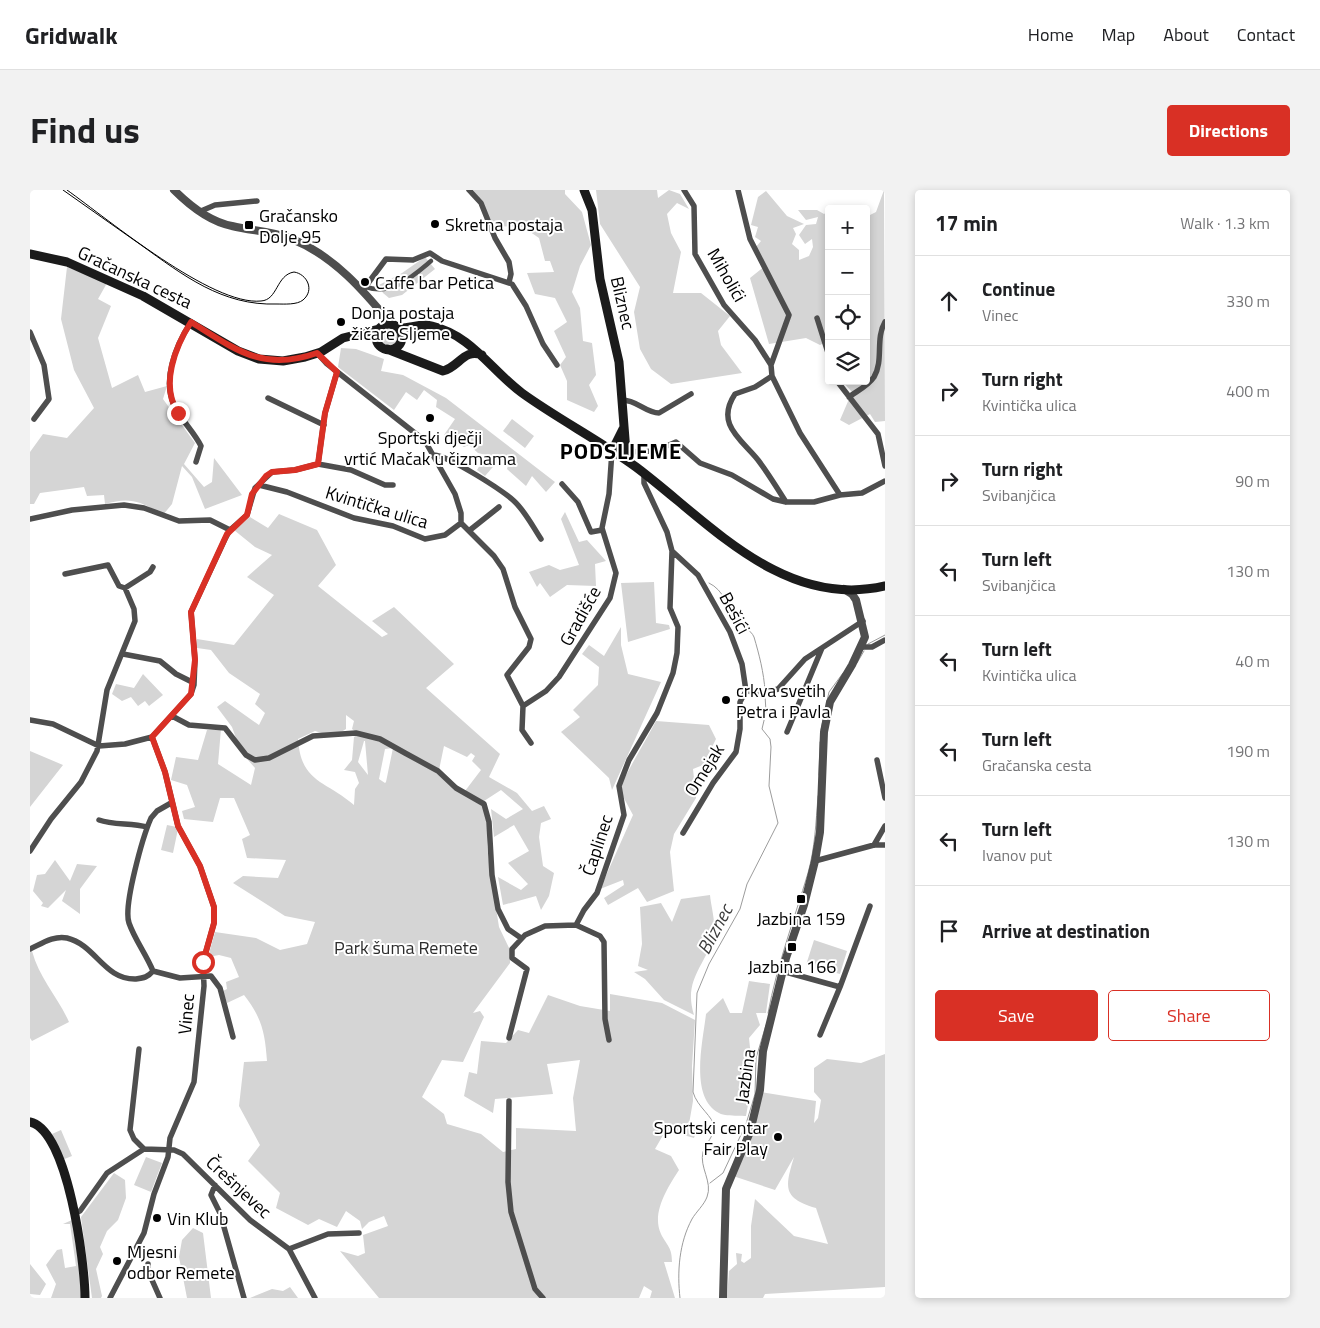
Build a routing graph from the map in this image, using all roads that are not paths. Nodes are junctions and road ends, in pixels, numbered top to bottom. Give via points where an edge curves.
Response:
1 (174, 190) edge
2 (469, 190) edge
3 (584, 190) edge
4 (684, 190) edge
5 (738, 190) edge
6 (257, 201) dead end
7 (201, 211) junction
8 (30, 254) edge
9 (431, 261) dead end
10 (509, 282) junction
11 (365, 288) junction
12 (381, 310) junction
13 (817, 318) dead end
14 (191, 322) junction
15 (885, 322) edge
16 (395, 326) junction
17 (380, 328) junction
18 (30, 332) edge
19 (361, 335) junction
20 (377, 342) junction
21 (467, 342) junction
22 (825, 343) edge
23 (387, 349) junction
24 (317, 353) junction
25 (466, 355) junction
26 (482, 356) junction
27 (557, 365) dead end
28 (771, 365) junction
29 (337, 372) junction
30 (772, 376) junction
31 (840, 385) edge
32 (691, 394) dead end
33 (849, 397) junction
34 (268, 398) dead end
35 (622, 400) junction
36 (34, 419) dead end
37 (324, 425) junction
38 (624, 426) junction
39 (612, 451) junction
40 (626, 452) junction
41 (434, 455) junction
42 (196, 462) dead end
43 (628, 462) junction
44 (318, 464) junction
45 (885, 466) edge
46 (644, 474) junction
47 (885, 480) edge
48 (260, 484) junction
49 (562, 484) dead end
50 (393, 485) dead end
51 (840, 496) junction
52 (786, 502) junction
53 (499, 507) dead end
54 (30, 519) edge
55 (460, 523) junction
56 (230, 530) junction
57 (470, 530) junction
58 (602, 530) junction
59 (541, 539) dead end
60 (672, 551) junction
61 (153, 568) dead end
62 (65, 574) dead end
63 (885, 586) edge
64 (124, 588) junction
65 (844, 588) junction
66 (863, 589) junction
67 (856, 600) junction
68 (863, 621) junction
69 (885, 640) edge
70 (862, 647) junction
71 (822, 648) junction
72 (123, 654) junction
73 (194, 683) junction
74 (746, 691) junction
75 (523, 706) junction
76 (172, 716) junction
77 (30, 720) edge
78 (787, 732) dead end
79 (152, 737) junction
80 (531, 743) dead end
81 (99, 746) junction
82 (876, 760) dead end
83 (885, 798) edge
84 (171, 804) junction
85 (99, 820) dead end
86 (885, 826) edge
87 (147, 827) junction
88 (683, 833) dead end
89 (874, 845) junction
90 (884, 845) edge
91 (30, 852) edge
92 (815, 861) junction
93 (870, 906) dead end
94 (576, 925) junction
95 (521, 938) junction
96 (30, 949) edge
97 (153, 971) junction
98 (782, 971) junction
99 (202, 977) junction
100 (840, 987) junction
101 (820, 1035) dead end
102 (233, 1037) dead end
103 (509, 1038) dead end
104 (609, 1040) dead end
105 (139, 1049) dead end
106 (509, 1101) dead end
107 (31, 1118) edge
108 (144, 1149) junction
109 (169, 1151) junction
110 (215, 1185) junction
111 (76, 1213) junction
112 (359, 1233) dead end
113 (288, 1249) junction
114 (148, 1264) dead end
115 (86, 1298) edge
116 (110, 1298) edge
117 (160, 1298) edge
118 (244, 1298) edge
119 (315, 1298) edge
120 (543, 1298) edge
121 (723, 1298) edge

1 - 7 street
2 - 10 street via 482,203 495,238 509,262
3 - 35 main road, Bliznec via 592,210 600,279 613,330
4 - 28 street, Miholići via 694,206 696,254 724,305 755,340
5 - 28 street, Miholići via 750,239 789,315
6 - 7 street via 215,205
7 - 11 street via 226,225 274,233 298,242
8 - 14 main road, Gračanska cesta via 61,260 98,275
9 - 11 street via 396,286 380,290
10 - 11 street via 442,261 430,253 413,260 386,259
10 - 27 street via 521,296 543,344
11 - 12 street
12 - 16 street
12 - 17 street via 384,318
13 - 22 street
14 - 24 main road, Gračanska cesta via 238,351 259,359 288,361
14 - 42 street via 174,358 170,388 175,407 201,446
15 - 33 street via 880,330 877,369 873,378
16 - 17 main road
16 - 21 main road via 432,326
16 - 23 main road via 402,335 400,343 394,349
17 - 19 main road, Gračanska cesta
17 - 20 main road
18 - 36 street via 44,366 49,399
19 - 20 main road
19 - 24 main road, Gračanska cesta via 343,338
20 - 23 main road
21 - 25 main road
21 - 26 main road
23 - 25 main road via 443,371 456,366
24 - 29 street
25 - 26 main road via 474,352
26 - 39 main road via 519,391
28 - 30 street, Miholići
29 - 37 street
29 - 41 street via 415,432
30 - 51 street, Miholići via 800,433
30 - 52 street via 735,394 727,410 731,430 759,461
31 - 33 street
32 - 35 street via 659,413 634,401
33 - 45 street via 878,434
34 - 37 street
35 - 38 main road, Bliznec
37 - 44 street
38 - 39 main road
38 - 40 main road, Bliznec
39 - 43 main road
39 - 58 street, Gradišće
40 - 43 main road, Bliznec
40 - 52 street via 655,451 676,442 700,462 732,474 773,499
41 - 55 street via 455,494 461,513
41 - 59 street via 482,478 514,501
43 - 46 main road
44 - 48 street via 272,472
44 - 50 street via 351,470
46 - 60 street via 644,483 667,532
46 - 65 main road via 724,541 764,566 810,584
47 - 51 street via 862,493
48 - 55 street, Kvintička ulica via 354,518 393,526 425,539 445,535
48 - 56 street via 252,494 247,515
49 - 58 street via 578,502 592,532
51 - 52 street via 814,502
53 - 57 street
54 - 56 street via 72,510 124,505 144,508 179,521 210,520
55 - 57 street
56 - 73 street via 191,612
57 - 75 street via 503,569 515,607 531,639 529,647 507,675
58 - 75 street, Gradišće via 616,573 610,598 560,677
60 - 74 street, Bešići via 698,575 722,614 742,664
60 - 94 street, Čaplinec via 670,608 678,627 672,674 657,713 628,760 619,786 624,815 619,834 597,894
61 - 64 street
62 - 64 street via 108,565 119,586
63 - 66 main road
64 - 72 street via 134,609 135,621
65 - 66 main road
65 - 67 street, Jazbina
66 - 67 street
67 - 68 street, Jazbina
68 - 70 street, Jazbina via 865,637
68 - 71 street
69 - 70 street via 872,648
70 - 92 street, Jazbina via 830,702 824,732 820,832
71 - 74 street via 805,659 778,689 766,693
71 - 78 street
72 - 73 street via 160,662
72 - 81 street via 107,690
73 - 76 street via 191,694
74 - 88 street, Omejak via 740,702 736,752 713,782
75 - 80 street via 522,730
76 - 79 street
76 - 95 street via 189,725 225,728 246,755 255,760 269,758 307,738 352,733 380,739 438,771 456,788 484,804 489,822 498,909 508,929
77 - 81 street via 53,724
79 - 81 street
79 - 84 street, Vinec via 165,772
81 - 91 street via 82,782 51,819
82 - 83 street
84 - 87 street via 153,814
84 - 99 street, Vinec via 178,826 200,866 214,907 214,923
85 - 87 street
86 - 89 street
87 - 97 street via 135,872 128,921
89 - 90 street
89 - 92 street
92 - 98 street, Jazbina
93 - 100 street
94 - 95 street via 545,926
94 - 104 street via 600,936 604,942 605,1019
95 - 103 street via 512,949 512,958 527,969
96 - 97 street via 52,938 67,938 88,949 112,972 125,979 143,978
97 - 99 street via 180,978
98 - 100 street
98 - 121 street, Jazbina via 763,1051 760,1090 750,1132 726,1189
99 - 102 street via 211,976 220,988
99 - 109 street, Vinec via 204,986 194,1082 173,1128
100 - 101 street
105 - 108 street via 130,1130
106 - 120 street via 511,1212 535,1289
107 - 111 main road via 50,1138
108 - 109 street
108 - 111 street via 107,1174 80,1212
109 - 110 street, Črešnjevec via 183,1154
109 - 116 street, Vinec via 144,1233
110 - 113 street, Črešnjevec via 250,1220
110 - 118 street via 211,1195 224,1223
111 - 115 main road
112 - 113 street via 328,1234
113 - 119 street, Črešnjevec
114 - 117 street

